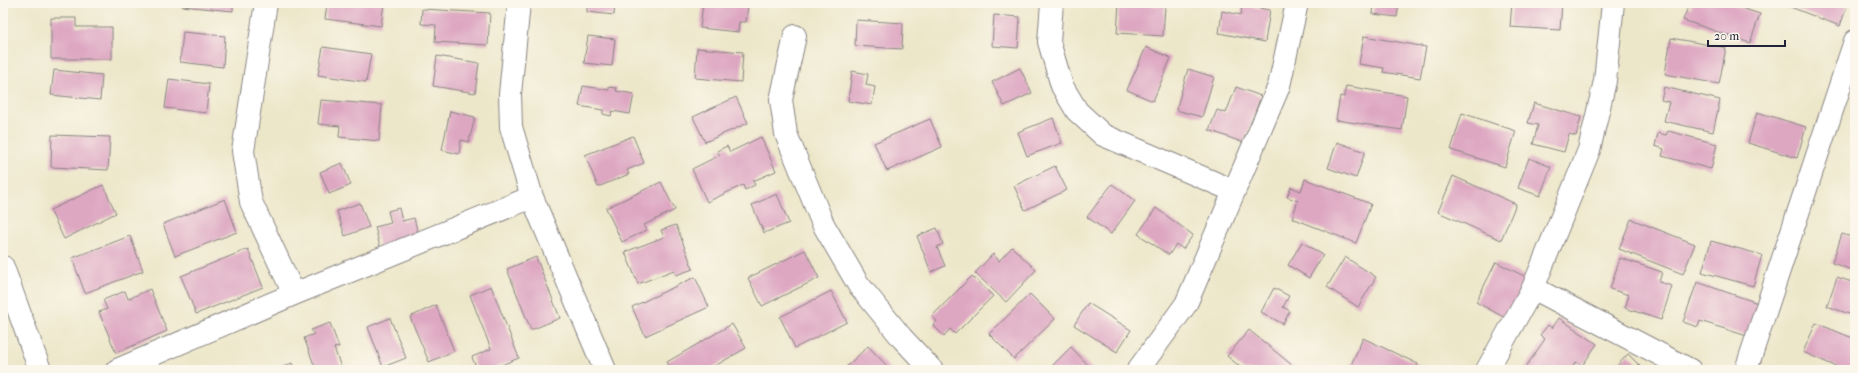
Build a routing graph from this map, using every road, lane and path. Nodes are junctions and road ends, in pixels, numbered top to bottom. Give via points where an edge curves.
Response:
1 (266, 3) edge
2 (519, 3) edge
3 (1052, 3) edge
4 (1297, 3) edge
5 (1613, 3) edge
6 (795, 36) dead end
7 (1855, 41) edge
8 (1234, 191) junction
9 (532, 197) junction
10 (3, 267) edge
11 (1533, 288) junction
12 (294, 294) junction
13 (40, 370) edge
14 (117, 370) edge
15 (605, 370) edge
16 (932, 370) edge
17 (1138, 370) edge
18 (1487, 370) edge
19 (1690, 370) edge
20 (1746, 370) edge

1 - 12 street via 243,151 251,202
2 - 9 street via 510,94 511,127
3 - 8 street via 1049,42 1062,86 1077,112 1103,135
4 - 8 street via 1279,86
5 - 11 street via 1605,81 1589,150
6 - 16 street via 781,100 786,134 823,224 858,284
7 - 20 street
8 - 17 street via 1186,304
9 - 12 street
9 - 15 street
10 - 13 street
11 - 18 street
11 - 19 street
12 - 14 street

